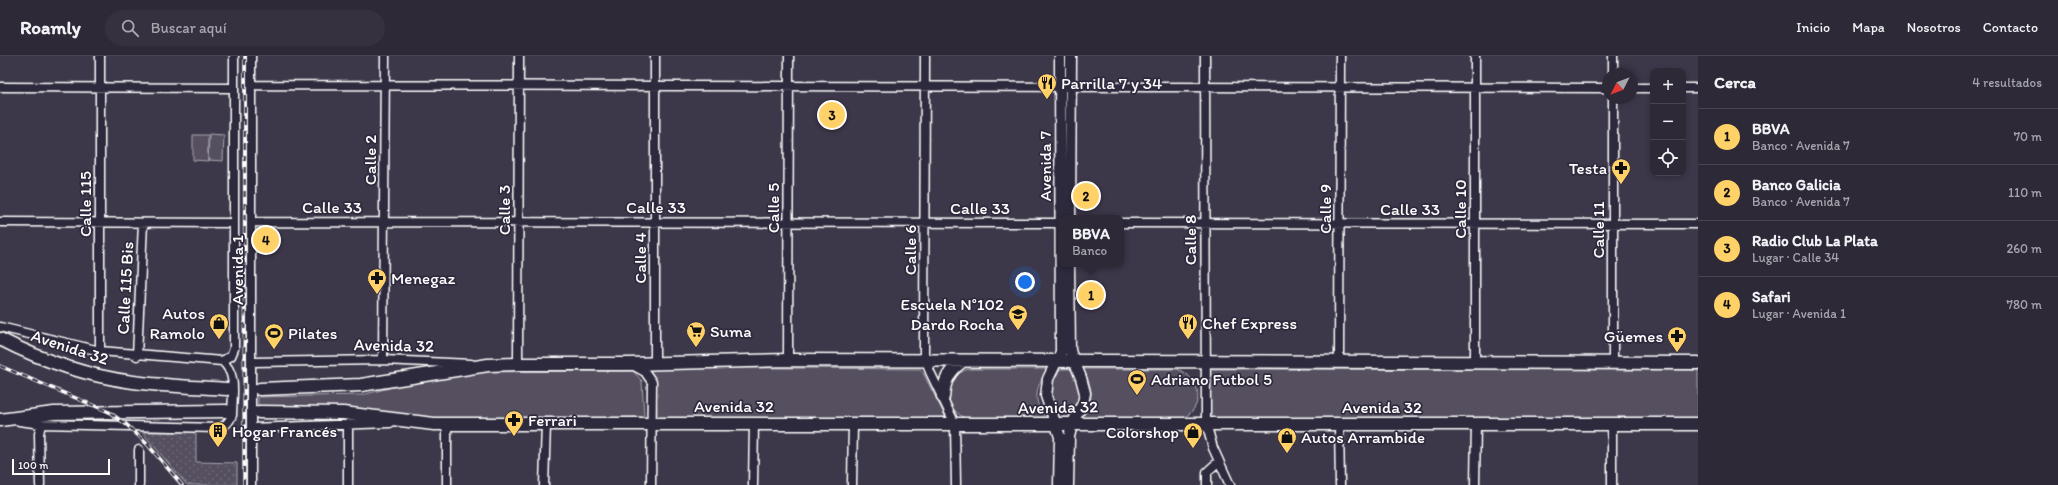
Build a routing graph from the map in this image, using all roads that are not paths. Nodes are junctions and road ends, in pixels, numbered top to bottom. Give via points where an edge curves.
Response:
1 (100, 56) edge
2 (234, 56) edge
3 (252, 56) edge
4 (385, 56) edge
5 (519, 56) edge
6 (655, 56) edge
7 (789, 56) edge
8 (925, 56) edge
9 (1060, 56) edge
10 (1072, 56) edge
11 (1205, 56) edge
12 (1340, 56) edge
13 (1475, 56) edge
14 (1613, 56) edge
15 (1613, 68) edge
16 (252, 85) junction
17 (385, 85) junction
18 (519, 86) junction
19 (655, 86) junction
20 (789, 86) junction
21 (0, 87) edge
22 (100, 87) junction
23 (925, 87) junction
24 (1060, 87) junction
25 (1072, 87) junction
26 (1205, 87) junction
27 (234, 88) junction
28 (1340, 88) junction
29 (1475, 88) junction
30 (1602, 88) edge
31 (1638, 88) edge
32 (1650, 88) edge
33 (1686, 88) edge
34 (1698, 88) edge
35 (1613, 104) edge
36 (1061, 215) edge
37 (1070, 215) edge
38 (0, 222) edge
39 (252, 222) junction
40 (385, 222) junction
41 (519, 222) junction
42 (655, 222) junction
43 (788, 222) junction
44 (100, 223) junction
45 (143, 223) junction
46 (234, 223) junction
47 (925, 223) junction
48 (1058, 223) edge
49 (1124, 223) edge
50 (1206, 223) junction
51 (1340, 224) junction
52 (1475, 224) junction
53 (1613, 224) junction
54 (1698, 224) edge
55 (1061, 267) edge
56 (1069, 267) edge
57 (0, 327) edge
58 (0, 339) edge
59 (100, 351) junction
60 (137, 356) junction
61 (383, 360) junction
62 (788, 360) junction
63 (222, 361) junction
64 (926, 361) junction
65 (963, 361) junction
66 (1057, 361) junction
67 (1073, 361) junction
68 (252, 362) junction
69 (1206, 362) junction
70 (1339, 362) junction
71 (1475, 362) junction
72 (1613, 363) junction
73 (1698, 363) edge
74 (518, 364) junction
75 (629, 364) junction
76 (655, 364) junction
77 (488, 365) junction
78 (227, 389) tunnel mouth
79 (260, 389) tunnel mouth
80 (943, 397) junction
81 (226, 411) tunnel mouth
82 (259, 412) tunnel mouth
83 (5, 420) edge
84 (418, 422) junction
85 (652, 423) junction
86 (754, 423) junction
87 (853, 423) junction
88 (1206, 423) junction
89 (1476, 423) junction
90 (41, 424) junction
91 (348, 424) junction
92 (447, 424) junction
93 (546, 424) junction
94 (955, 424) junction
95 (1057, 424) junction
96 (1072, 424) junction
97 (1339, 424) junction
98 (1612, 424) junction
99 (1698, 424) edge
100 (251, 428) junction
101 (139, 450) dead end
102 (1218, 461) junction
103 (40, 485) edge
104 (139, 485) edge
105 (250, 485) edge
106 (348, 485) edge
107 (447, 485) edge
108 (544, 485) edge
109 (651, 485) edge
110 (753, 485) edge
111 (852, 485) edge
112 (956, 485) edge
113 (1059, 485) edge
114 (1068, 485) edge
115 (1207, 485) edge
116 (1230, 485) edge
117 (1340, 485) edge
118 (1475, 485) edge
119 (1612, 485) edge

1 - 22 street, Calle 115
2 - 27 street, Avenida 1
3 - 16 street, Avenida 1
4 - 17 street, Calle 2
5 - 18 street, Calle 3
6 - 19 street, Calle 4
7 - 20 street, Calle 5
8 - 23 street, Calle 6
9 - 24 main road, Avenida 7
10 - 25 main road, Avenida 7
11 - 26 street, Calle 8
12 - 28 street, Calle 9
13 - 29 street, Calle 10
14 - 15 street
16 - 17 street
16 - 39 street, Avenida 1
17 - 18 street
17 - 40 street, Calle 2
18 - 19 street
18 - 41 street, Calle 3
19 - 20 street
19 - 42 street, Calle 4
20 - 23 street
20 - 43 street, Calle 5
21 - 22 street
22 - 27 street
22 - 44 street, Calle 115
23 - 24 street
23 - 47 street, Calle 6
24 - 25 street
24 - 36 main road, Avenida 7
25 - 26 street
25 - 37 main road, Avenida 7
26 - 28 street
26 - 50 street, Calle 8
27 - 46 street, Avenida 1
28 - 29 street
28 - 51 street, Calle 9
29 - 30 street
29 - 52 street, Calle 10
31 - 32 street
33 - 34 street
35 - 53 street, Calle 11
38 - 44 street
39 - 40 street, Calle 33
39 - 68 street, Avenida 1
40 - 41 street, Calle 33
40 - 61 street, Calle 2
41 - 42 street, Calle 33
41 - 74 street, Calle 3
42 - 43 street, Calle 33
42 - 76 street, Calle 4
43 - 47 street, Calle 33
43 - 62 street, Calle 5
44 - 45 street
44 - 59 street, Calle 115
45 - 46 street
45 - 60 street, Calle 115 Bis
46 - 63 street, Avenida 1 via 234,349 231,356
47 - 48 street, Calle 33
47 - 64 street, Calle 6
49 - 50 street, Calle 33
50 - 51 street, Calle 33
50 - 69 street, Calle 8
51 - 52 street, Calle 33
51 - 70 street, Calle 9
52 - 53 street, Calle 33
52 - 71 street, Calle 10
53 - 54 street, Calle 33
53 - 72 street, Calle 11
55 - 66 main road, Avenida 7 via 1061,352
56 - 67 main road via 1069,336
57 - 59 street
58 - 78 highway, Avenida 32 via 32,355 105,377 133,382
59 - 60 street
60 - 63 street
61 - 68 street, Avenida 32
61 - 77 street, Avenida 32
62 - 64 highway, Avenida 32
62 - 76 highway, Avenida 32
63 - 90 street via 230,370 232,377 232,415 227,424 218,428
64 - 65 highway, Avenida 32
64 - 80 street, Calle 6
65 - 66 highway, Avenida 32
65 - 80 highway via 948,375
66 - 67 highway, Avenida 32
66 - 95 main road, Avenida 7 via 1048,379 1046,396
67 - 69 highway, Avenida 32
67 - 96 main road via 1085,394
68 - 100 street, Avenida 1
69 - 70 highway, Avenida 32
69 - 88 street, Calle 8
70 - 71 highway, Avenida 32
71 - 72 highway, Avenida 32
72 - 73 highway, Avenida 32
74 - 75 highway, Avenida 32
74 - 77 highway, Avenida 32
75 - 76 highway, Avenida 32
75 - 85 street via 646,372 652,382
77 - 79 highway, Avenida 32 via 361,385
80 - 94 street, Calle 6
81 - 83 highway via 85,412 42,414
82 - 84 highway, Avenida 32 via 350,413
83 - 90 street
84 - 91 street, Avenida 32
84 - 92 highway, Avenida 32
85 - 86 highway, Avenida 32
85 - 93 highway, Avenida 32
85 - 109 street
86 - 87 highway, Avenida 32
86 - 110 street
87 - 94 highway, Avenida 32
87 - 111 street
88 - 96 highway, Avenida 32
88 - 97 highway, Avenida 32
88 - 102 street, Calle 8
89 - 97 highway, Avenida 32
89 - 98 highway, Avenida 32
89 - 118 street
90 - 103 street
91 - 100 street, Avenida 32
91 - 106 street
92 - 93 highway, Avenida 32
92 - 107 street
93 - 108 street
94 - 95 highway, Avenida 32
94 - 112 street, Calle 6
95 - 96 highway, Avenida 32
95 - 113 main road, Avenida 7 via 1060,437
96 - 114 main road via 1069,437
97 - 117 street
98 - 99 highway, Avenida 32
98 - 119 street
100 - 105 street, Avenida 1
101 - 104 street
102 - 115 street via 1207,472
102 - 116 street, Calle 8

